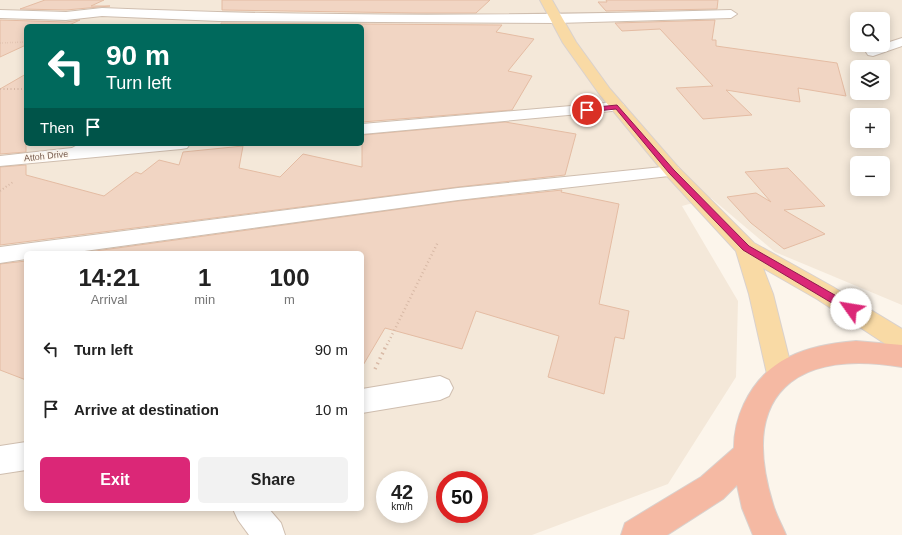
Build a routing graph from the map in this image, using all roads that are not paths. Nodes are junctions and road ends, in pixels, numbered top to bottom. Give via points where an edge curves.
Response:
1 (546, 0) edge
2 (137, 2) dead end
3 (19, 4) dead end
4 (193, 4) dead end
5 (228, 4) dead end
6 (1, 14) edge
7 (731, 14) dead end
8 (219, 16) junction
9 (557, 19) junction
10 (212, 24) edge
11 (902, 42) edge
12 (890, 46) edge
13 (617, 107) junction
14 (364, 129) edge
15 (132, 146) edge
16 (83, 148) edge
17 (0, 161) edge
18 (672, 172) junction
19 (746, 248) junction
20 (30, 251) edge
21 (24, 252) edge
22 (0, 255) edge
23 (902, 342) edge
24 (902, 356) edge
25 (780, 374) junction
26 (440, 388) dead end
27 (364, 401) edge
28 (748, 454) junction
29 (24, 456) edge
30 (0, 460) edge
31 (251, 511) edge
32 (269, 535) edge
33 (637, 535) edge
34 (770, 535) edge

1 - 9 main road
2 - 4 street
3 - 6 street
5 - 8 street
6 - 8 street via 66,16 102,12
7 - 9 street
8 - 9 street
8 - 10 street
9 - 13 main road via 570,42
11 - 12 street
13 - 14 street
13 - 18 main road
15 - 16 street, Attoh Drive
16 - 17 street, Attoh Drive
18 - 19 main road
18 - 20 street via 458,194
19 - 23 main road via 825,293
19 - 25 main road via 761,294
21 - 22 street
24 - 25 highway via 846,351 809,358
25 - 28 highway via 762,395 751,421
26 - 27 street
28 - 33 highway via 712,488
28 - 34 highway via 757,505
29 - 30 street
31 - 32 street

